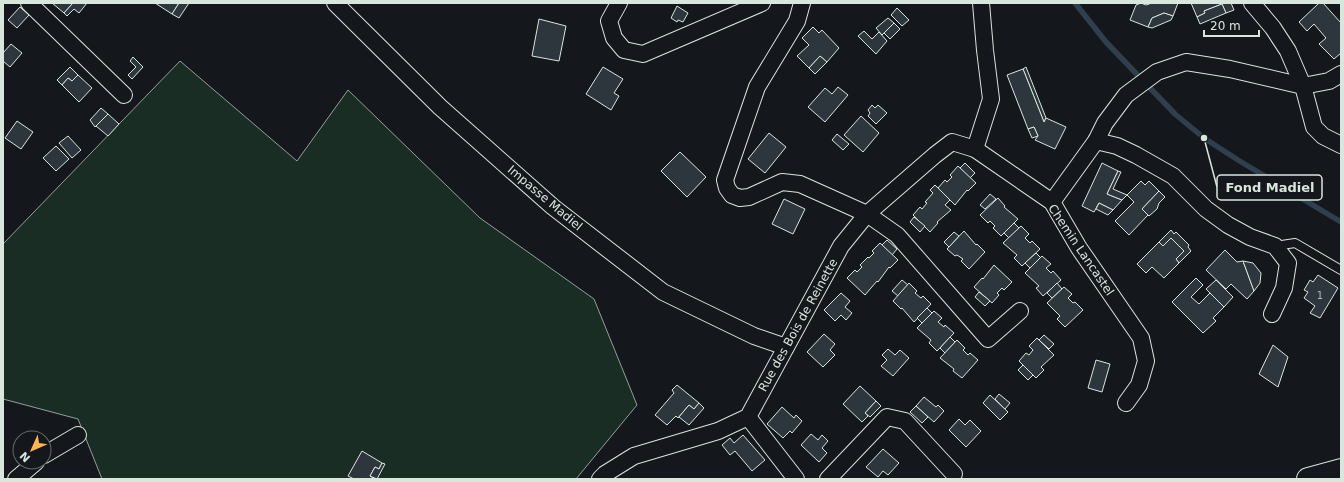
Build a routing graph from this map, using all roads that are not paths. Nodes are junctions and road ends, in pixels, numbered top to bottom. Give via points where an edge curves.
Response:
1 (29, 3) edge
2 (335, 3) edge
3 (619, 3) edge
4 (762, 3) edge
5 (802, 3) edge
6 (980, 3) edge
7 (1252, 3) edge
8 (1341, 74) edge
9 (1303, 86) junction
10 (124, 95) dead end
11 (1096, 141) junction
12 (1341, 145) edge
13 (975, 149) junction
14 (1052, 202) junction
15 (867, 214) junction
16 (1275, 246) junction
17 (1341, 270) edge
18 (1020, 311) dead end
19 (1272, 314) dead end
20 (786, 347) junction
21 (1126, 403) dead end
22 (748, 416) junction
23 (78, 435) dead end
24 (52, 450) edge
25 (27, 470) edge
26 (1341, 470) edge
27 (954, 474) dead end
28 (16, 479) edge
29 (600, 479) edge
30 (796, 479) edge
31 (828, 479) edge
32 (1308, 479) edge

1 - 10 street
2 - 20 street, Impasse Madiel via 440,107 553,207 663,292 754,336
3 - 4 street via 608,21 614,38 624,50 643,54
5 - 15 street via 797,21 757,86 725,180 727,188 732,195 740,198 749,197 782,182 800,184
6 - 13 street via 991,99
7 - 9 street via 1288,51
8 - 9 street via 1329,81
9 - 11 street via 1186,62 1157,72 1126,95 1105,123
9 - 12 street via 1314,127 1322,136
11 - 14 street
11 - 16 street via 1136,154 1173,176 1206,209 1228,225
13 - 14 street, Chemin Lancastel
13 - 15 street, Rue des Bois de Reinette via 952,142
14 - 21 street, Chemin Lancastel via 1079,248 1141,338 1146,361 1140,385
15 - 18 street via 897,235 988,339
15 - 20 street, Rue des Bois de Reinette via 841,246
16 - 17 lane via 1295,243
16 - 19 street via 1288,263 1284,288
20 - 22 street, Rue des Bois de Reinette
22 - 29 street via 718,431 634,456
22 - 30 street
23 - 24 street
25 - 28 street
26 - 32 highway
27 - 31 street via 905,421 887,417

